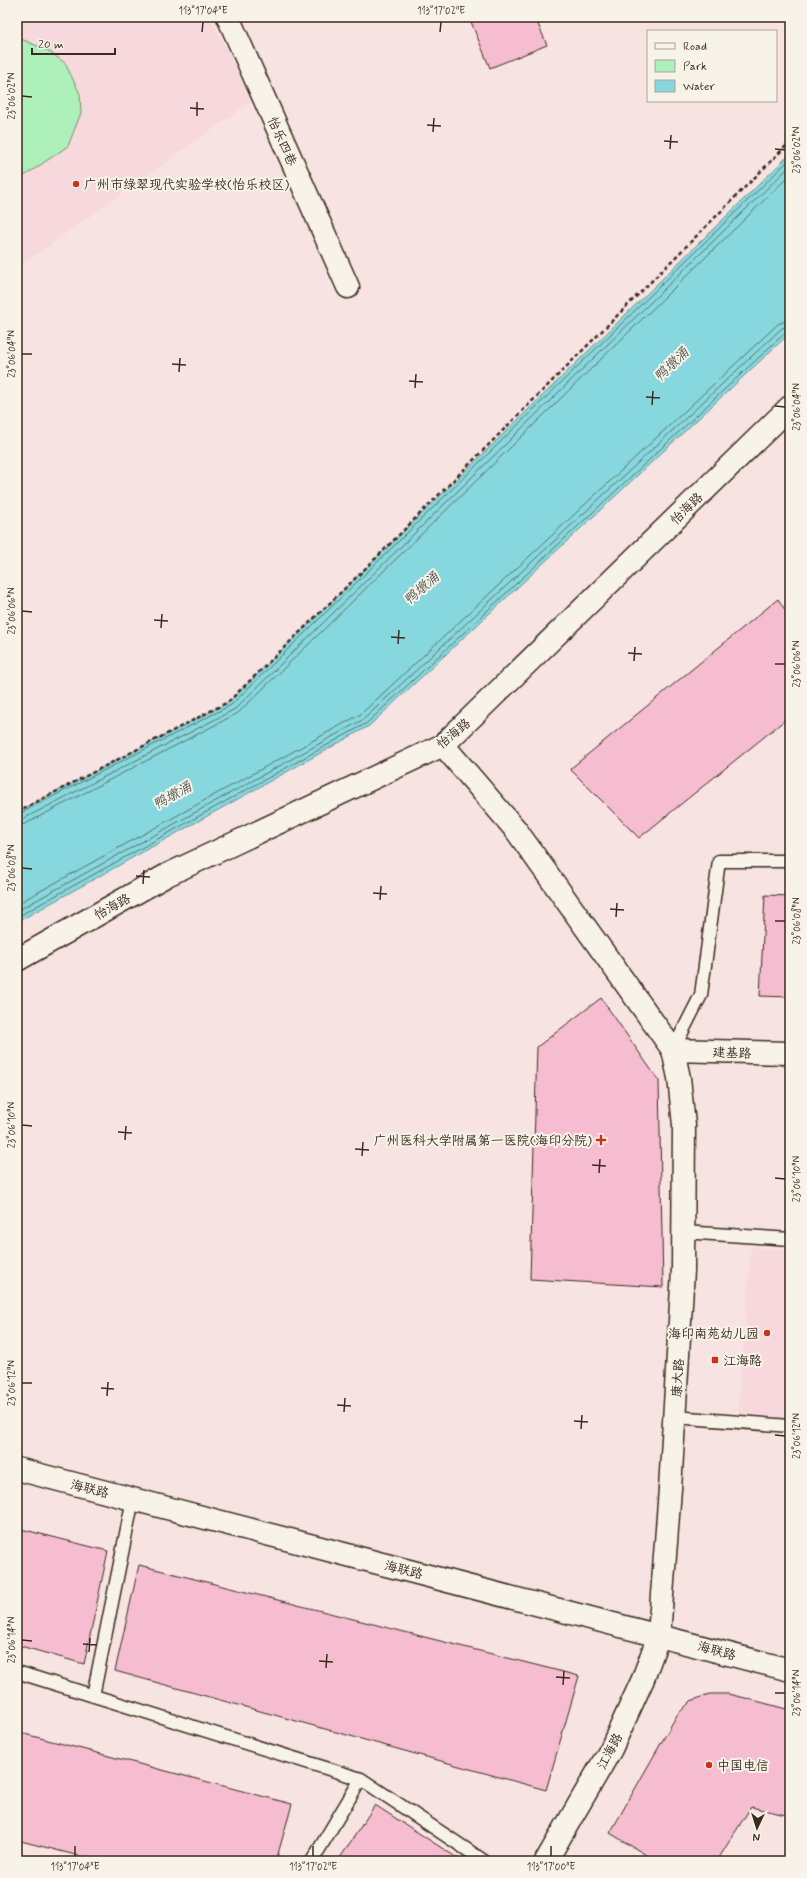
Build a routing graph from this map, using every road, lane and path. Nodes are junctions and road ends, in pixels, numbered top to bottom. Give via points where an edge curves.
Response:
1 (228, 17) edge
2 (790, 142) edge
3 (348, 287) dead end
4 (790, 407) edge
5 (443, 745) junction
6 (17, 812) edge
7 (790, 861) edge
8 (17, 960) edge
9 (673, 1050) junction
10 (790, 1053) edge
11 (683, 1232) junction
12 (790, 1239) edge
13 (675, 1417) junction
14 (790, 1426) edge
15 (17, 1469) edge
16 (133, 1499) junction
17 (658, 1634) junction
18 (790, 1670) edge
19 (17, 1672) edge
20 (93, 1696) junction
21 (361, 1779) junction
22 (312, 1861) edge
23 (484, 1861) edge
24 (546, 1861) edge

1 - 3 street, 怡乐四巷
2 - 6 path via 372,562 228,702
4 - 5 street, 怡海路
5 - 8 street, 怡海路 via 167,875
5 - 9 street via 516,830
7 - 9 lane via 720,861 701,995
9 - 10 street, 建基路
9 - 11 street, 康大路 via 684,1125
11 - 12 lane
11 - 13 street, 康大路 via 681,1325
13 - 14 lane
13 - 17 street, 康大路
15 - 16 street, 海联路
16 - 17 street, 海联路
16 - 20 lane
17 - 18 street, 海联路
17 - 24 street, 江海路 via 643,1679 611,1749
19 - 20 lane
20 - 21 lane
21 - 22 lane
21 - 23 lane

